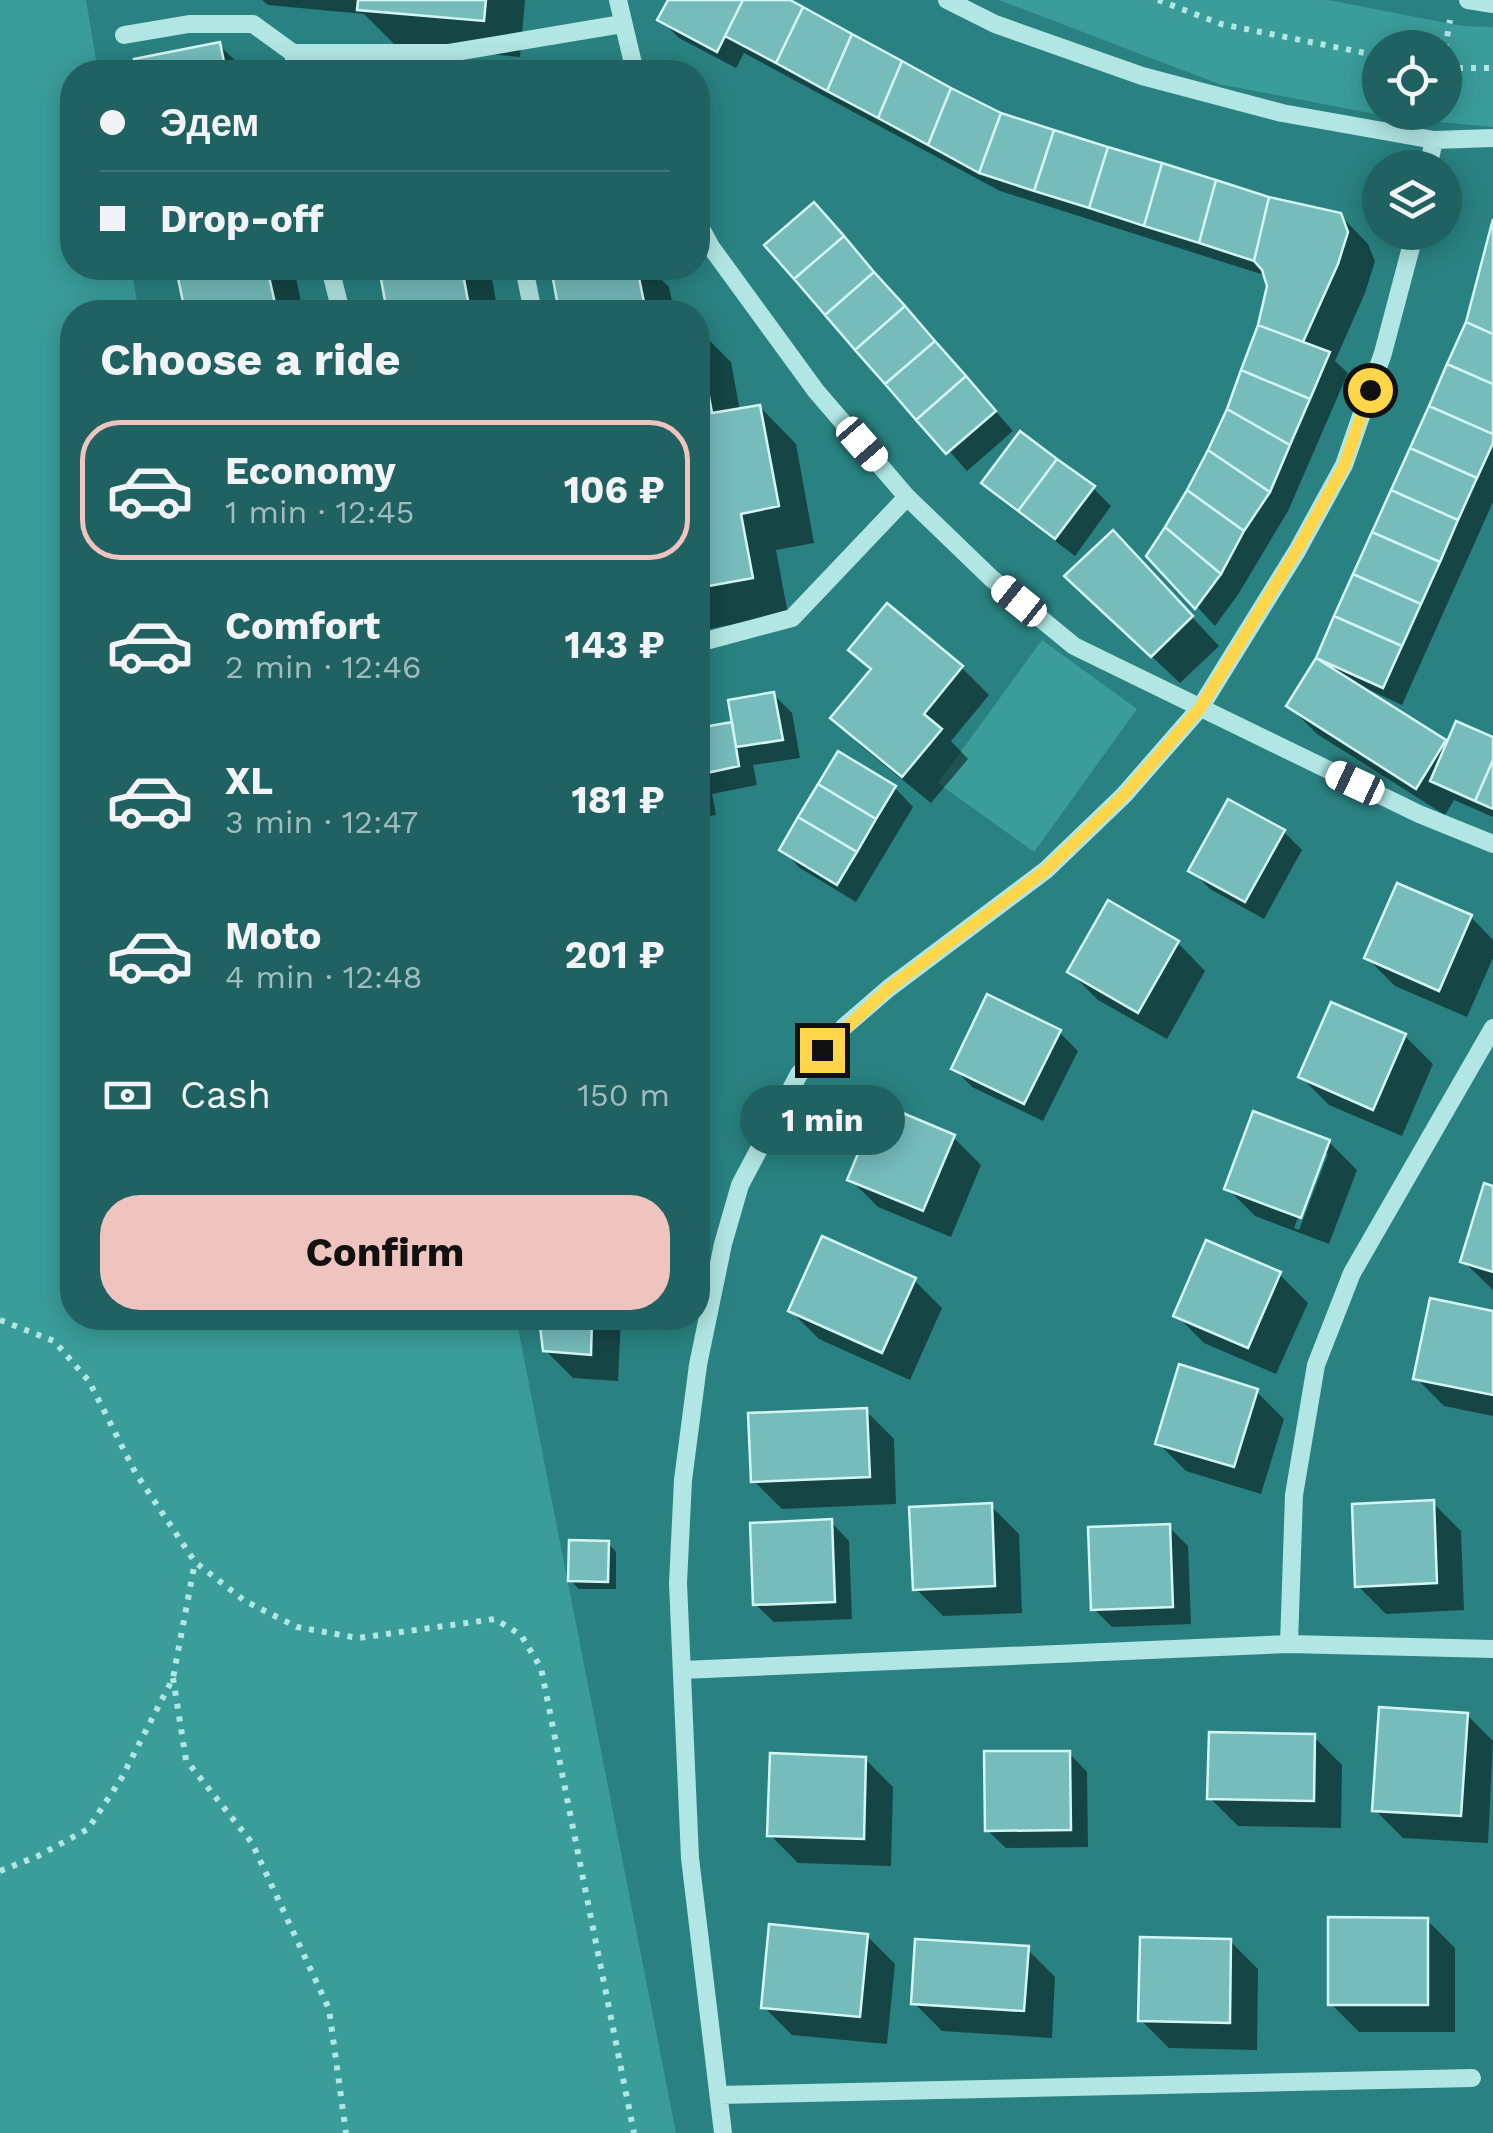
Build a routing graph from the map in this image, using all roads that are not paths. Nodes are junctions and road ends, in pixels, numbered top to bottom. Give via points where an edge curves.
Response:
1 (618, 0) edge
2 (946, 0) edge
3 (1468, 0) edge
4 (1493, 4) edge
5 (622, 24) junction
6 (124, 35) dead end
7 (292, 60) edge
8 (464, 60) edge
9 (632, 60) edge
10 (1493, 138) edge
11 (1434, 140) junction
12 (1432, 150) edge
13 (710, 245) edge
14 (1410, 250) edge
15 (907, 497) junction
16 (710, 640) edge
17 (1200, 708) junction
18 (1493, 844) edge
19 (1493, 1028) edge
20 (710, 1304) edge
21 (705, 1330) edge
22 (1289, 1644) junction
23 (1493, 1649) edge
24 (683, 1670) junction
25 (1472, 2078) dead end
26 (719, 2095) junction
27 (723, 2133) edge

1 - 5 street
2 - 11 street via 994,24 1142,76 1282,113
3 - 4 street
5 - 8 street
5 - 9 street
6 - 7 street via 188,24 253,24
10 - 11 street
11 - 12 street
13 - 15 street via 816,391
14 - 17 street via 1344,466
15 - 16 street via 792,618
15 - 17 street via 1074,646
17 - 18 street
17 - 20 street via 1046,870 889,988 799,1074 740,1185
19 - 22 street via 1352,1273 1316,1364 1294,1496
21 - 24 street via 682,1514
22 - 23 street
22 - 24 street
24 - 26 street via 690,1858
25 - 26 street
26 - 27 street

